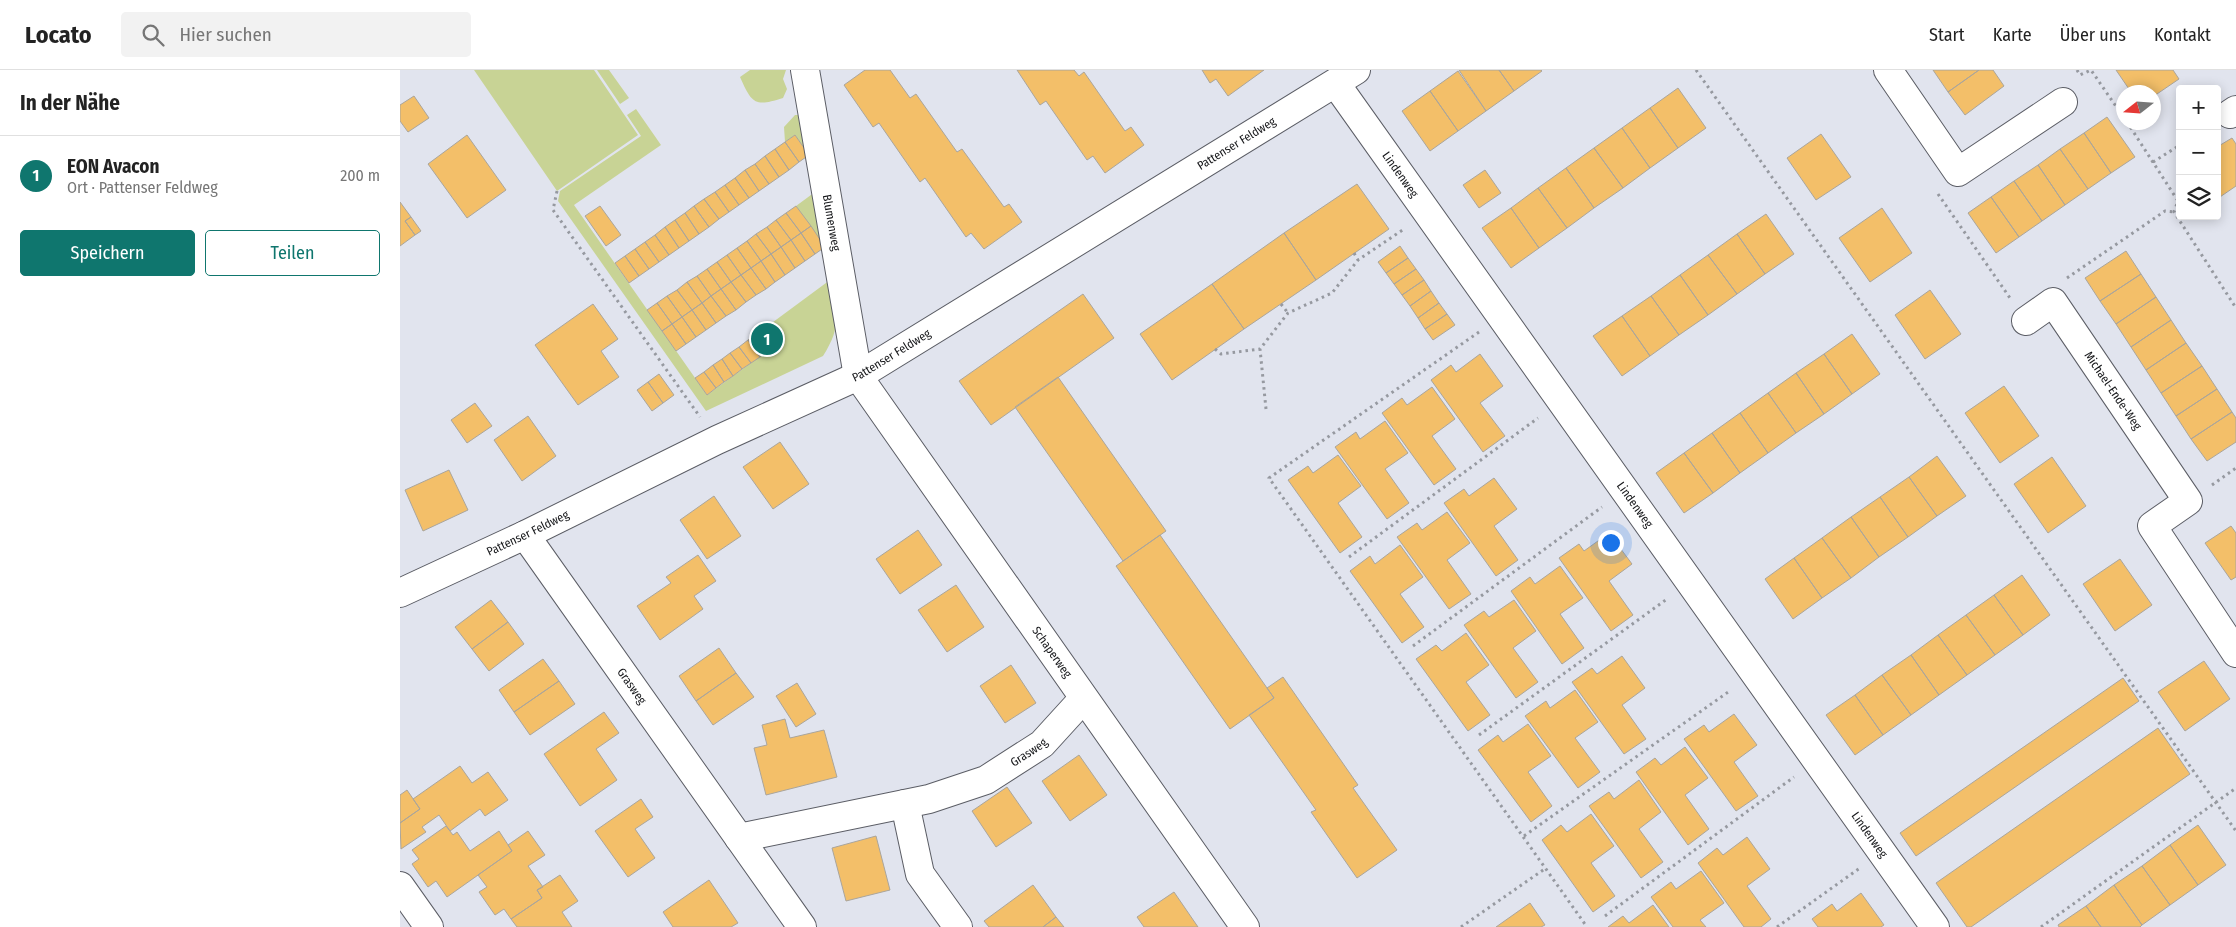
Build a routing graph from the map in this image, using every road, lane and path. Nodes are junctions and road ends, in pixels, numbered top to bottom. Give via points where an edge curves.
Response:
1 (805, 70) edge
2 (1696, 70) edge
3 (1888, 70) edge
4 (2077, 70) edge
5 (1346, 77) edge
6 (2063, 102) dead end
7 (2116, 106) edge
8 (2131, 130) edge
9 (2176, 148) edge
10 (2153, 162) junction
11 (1958, 172) junction
12 (557, 191) dead end
13 (2174, 212) junction
14 (1428, 213) junction
15 (1354, 253) dead end
16 (1358, 260) junction
17 (2053, 302) junction
18 (1281, 304) dead end
19 (2236, 308) edge
20 (1288, 313) junction
21 (1501, 316) junction
22 (2026, 321) joint
23 (1215, 349) dead end
24 (1260, 350) junction
25 (858, 376) junction
26 (1561, 400) junction
27 (1266, 409) dead end
28 (717, 440) junction
29 (1625, 491) junction
30 (524, 535) junction
31 (1349, 557) dead end
32 (1690, 582) junction
33 (400, 593) edge
34 (1413, 646) dead end
35 (2236, 653) edge
36 (1754, 674) junction
37 (1083, 699) junction
38 (1479, 735) dead end
39 (1816, 760) junction
40 (2236, 788) edge
41 (2216, 803) junction
42 (905, 804) junction
43 (2236, 831) edge
44 (1524, 836) junction
45 (739, 838) junction
46 (1882, 852) junction
47 (1546, 868) junction
48 (400, 886) edge
49 (1605, 916) dead end
50 (429, 927) edge
51 (802, 927) edge
52 (958, 927) edge
53 (1245, 927) edge
54 (1461, 927) edge
55 (1588, 927) edge
56 (1777, 927) edge
57 (1935, 927) edge
58 (2040, 927) edge

1 - 25 street, Blumenweg
2 - 41 path
3 - 11 street
4 - 7 path via 2080,75 2092,70
5 - 14 street, Lindenweg
5 - 25 street, Pattenser Feldweg
6 - 11 street
8 - 10 path
9 - 10 path
10 - 13 path via 2178,201
11 - 22 path via 1934,189
12 - 28 path via 553,210
13 - 17 path via 2165,211 2054,287
13 - 19 path
14 - 16 path
14 - 21 street, Lindenweg
15 - 16 path
16 - 20 path via 1332,293
17 - 22 street
17 - 35 street, Michael-Ende-Weg via 2188,501 2152,526
18 - 20 path
20 - 24 path
21 - 26 street, Lindenweg
21 - 44 path via 1269,478
23 - 24 path via 1221,354
24 - 27 path
25 - 28 street, Pattenser Feldweg
25 - 37 street, Schaperweg
26 - 29 street, Lindenweg
26 - 31 path
28 - 30 street, Pattenser Feldweg
29 - 32 street, Lindenweg
29 - 34 path
30 - 33 street, Pattenser Feldweg
30 - 45 street, Grasweg
32 - 36 street, Lindenweg
32 - 38 path
36 - 39 street, Lindenweg
36 - 44 path
37 - 42 street, Grasweg via 1042,744 986,780
37 - 53 street, Schaperweg
39 - 46 street, Lindenweg
39 - 49 path
40 - 41 path
41 - 43 path
41 - 58 path
42 - 45 street, Grasweg
42 - 52 street via 920,874
44 - 47 path
45 - 51 street, Grasweg
46 - 56 path
46 - 57 street, Lindenweg
47 - 54 path
47 - 55 path
48 - 50 street

